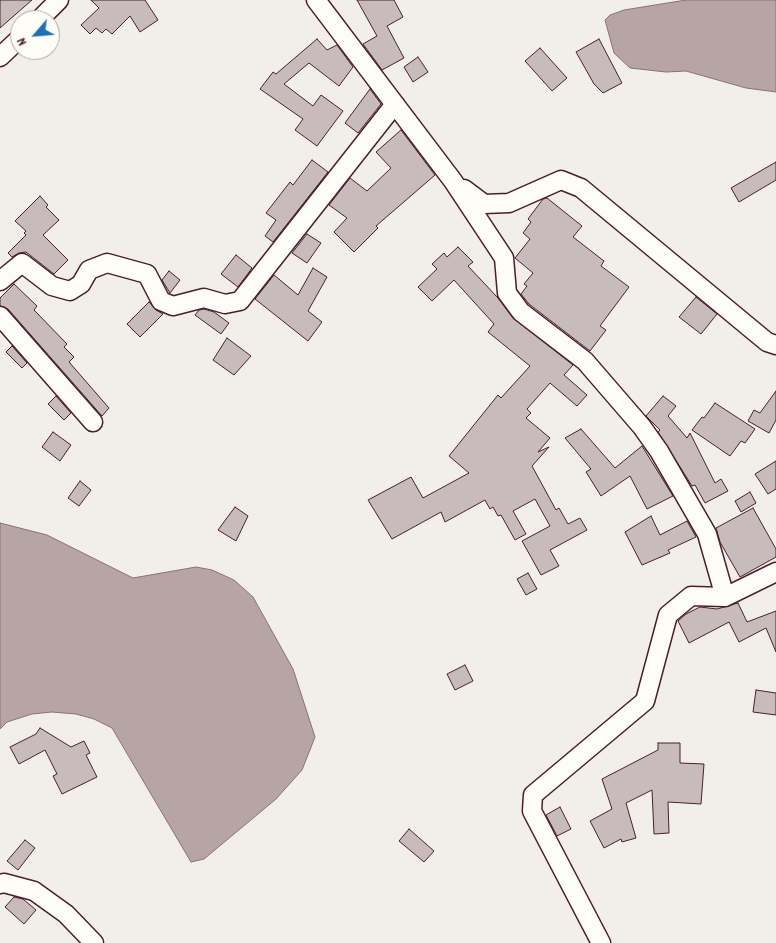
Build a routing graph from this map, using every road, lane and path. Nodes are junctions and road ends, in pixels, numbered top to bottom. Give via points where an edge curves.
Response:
1 (59, 0) edge
2 (316, 0) edge
3 (49, 10) edge
4 (10, 48) edge
5 (0, 58) edge
6 (395, 104) junction
7 (453, 181) junction
8 (0, 281) edge
9 (0, 316) edge
10 (776, 345) edge
11 (93, 422) dead end
12 (776, 572) edge
13 (725, 597) junction
14 (0, 884) edge
15 (94, 943) edge
16 (601, 943) edge

1 - 3 street
2 - 6 street
4 - 5 street
6 - 7 street
6 - 8 street via 240,301 226,304 204,298 173,306 161,301 147,274 107,263 89,270 81,284 70,292 52,286 22,263
7 - 10 street via 484,204 509,203 561,180 581,188 767,342
7 - 13 street via 504,258 507,293 521,312 585,361 659,451 707,534
9 - 11 street
12 - 13 street
13 - 16 street via 691,596 668,615 645,701 533,796 532,810
14 - 15 street via 34,891 66,914

